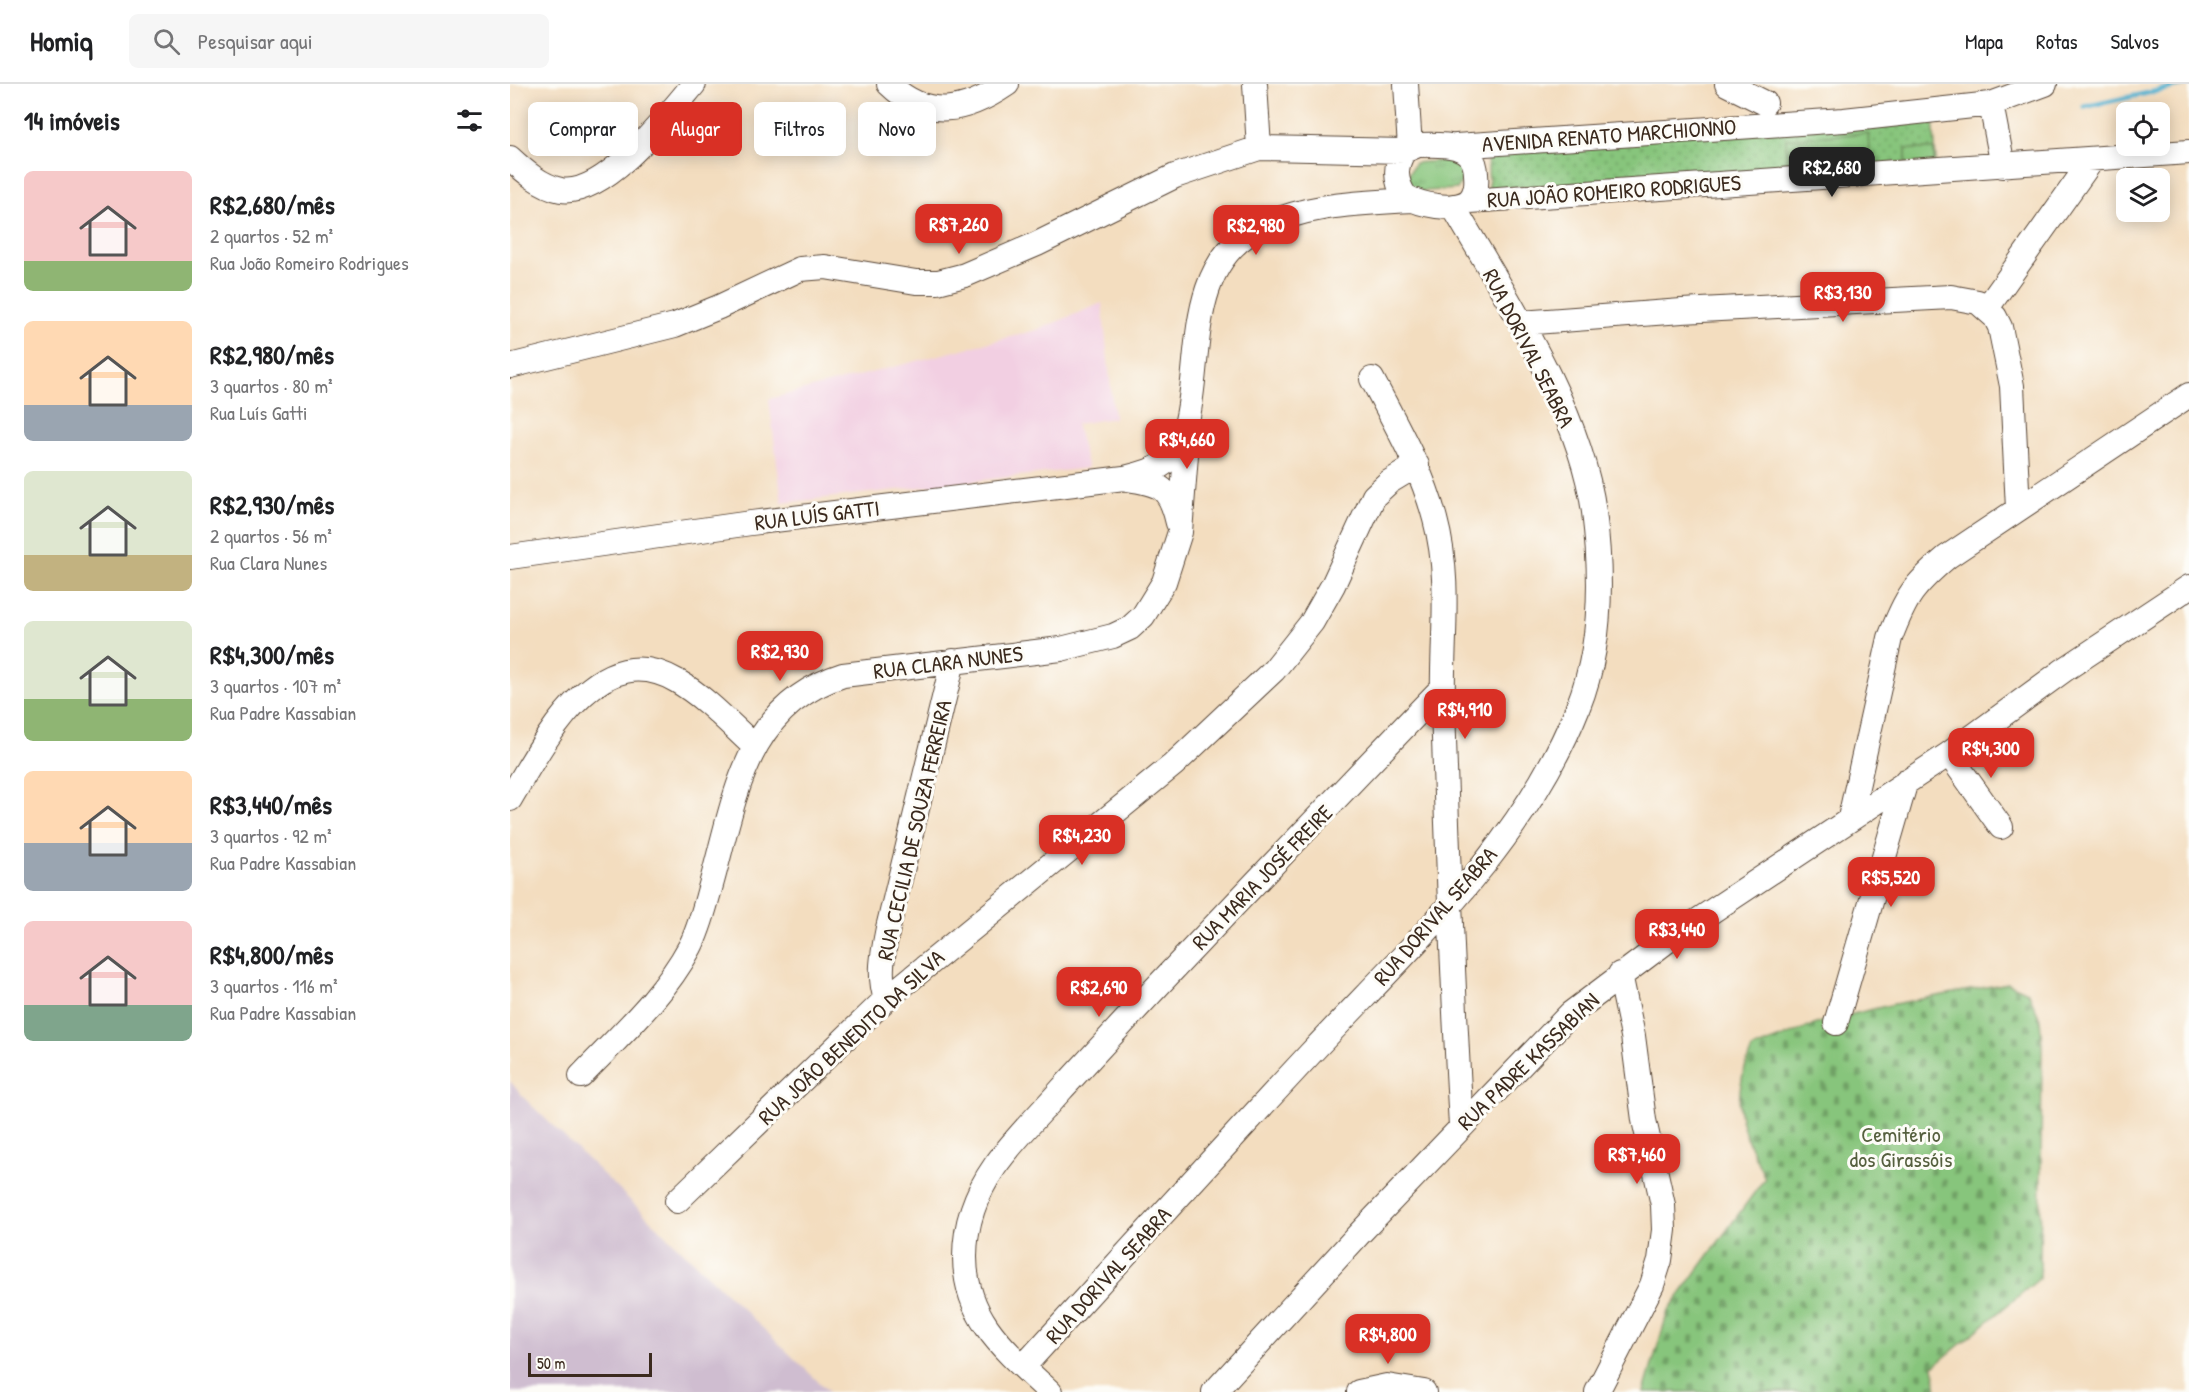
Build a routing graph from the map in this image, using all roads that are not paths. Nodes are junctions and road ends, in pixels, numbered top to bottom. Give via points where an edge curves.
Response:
1 (694, 84) edge
2 (889, 84) edge
3 (1007, 84) edge
4 (1255, 84) edge
5 (1406, 84) edge
6 (1726, 84) edge
7 (2045, 84) edge
8 (1766, 103) edge
9 (1991, 104) junction
10 (1456, 146) junction
11 (1259, 148) junction
12 (1407, 150) junction
13 (2189, 152) edge
14 (510, 158) edge
15 (2092, 160) junction
16 (2003, 166) junction
17 (1411, 200) junction
18 (1461, 203) junction
19 (1987, 308) junction
20 (1521, 323) junction
21 (510, 366) edge
22 (1372, 379) dead end
23 (2189, 395) edge
24 (1189, 405) junction
25 (1417, 465) junction
26 (1124, 478) junction
27 (2018, 509) junction
28 (1180, 532) junction
29 (510, 557) edge
30 (2189, 587) edge
31 (953, 661) junction
32 (1442, 688) junction
33 (754, 746) junction
34 (1948, 754) junction
35 (1906, 781) junction
36 (510, 799) edge
37 (1850, 818) junction
38 (2001, 827) dead end
39 (1449, 907) junction
40 (1620, 974) junction
41 (886, 999) junction
42 (1836, 1023) dead end
43 (581, 1076) dead end
44 (1461, 1126) junction
45 (677, 1201) dead end
46 (1023, 1367) junction
47 (1050, 1392) edge
48 (1214, 1392) edge
49 (1359, 1392) edge
50 (1424, 1392) edge
51 (1597, 1392) edge

1 - 14 street via 639,146 593,184 560,190 546,185
2 - 3 street via 921,107 946,110 965,107
4 - 11 street
5 - 12 street
6 - 8 street
7 - 9 street, AVENIDA RENATO MARCHIONNO
8 - 9 street, AVENIDA RENATO MARCHIONNO via 1844,120
8 - 10 street, AVENIDA RENATO MARCHIONNO
9 - 16 street
10 - 12 street via 1429,144
10 - 18 street via 1472,156 1476,171 1476,188
11 - 12 street
11 - 21 street via 1175,176 965,275 938,282 916,282 825,267 800,269 675,325
12 - 17 street via 1397,168 1397,179
13 - 15 street, RUA JOÃO ROMEIRO RODRIGUES
15 - 16 street, RUA JOÃO ROMEIRO RODRIGUES
15 - 19 street
16 - 18 street, RUA JOÃO ROMEIRO RODRIGUES
17 - 18 street via 1427,204
17 - 24 street, RUA LUÍS GATTI via 1310,210 1254,230 1234,247 1219,264 1198,323
18 - 20 street, RUA DORIVAL SEABRA
19 - 20 street via 1966,297 1951,297
19 - 27 street via 2000,327 2012,386
20 - 39 street, RUA DORIVAL SEABRA via 1578,447 1593,509 1598,572 1595,640 1580,703 1552,764 1504,837
22 - 25 street
23 - 27 street
24 - 26 street, RUA LUÍS GATTI via 1177,448 1170,457 1151,470
24 - 28 street, RUA CLARA NUNES
25 - 32 street via 1436,519 1444,561
25 - 41 street, RUA JOÃO BENEDITO DA SILVA via 1374,496 1312,622 1274,670 1173,765
26 - 28 street, RUA LUÍS GATTI via 1152,483 1165,490 1175,509
26 - 29 street, RUA LUÍS GATTI
27 - 37 street via 1947,557 1917,583 1901,609 1890,638
28 - 31 street, RUA CLARA NUNES via 1164,582 1143,616 1130,628 1061,649
30 - 34 street, RUA PADRE KASSABIAN
31 - 33 street, RUA CLARA NUNES via 828,680 790,701
31 - 41 street, RUA CECILIA DE SOUZA FERREIRA via 888,928 881,972
32 - 39 street
32 - 46 street, RUA MARIA JOSÉ FREIRE via 1131,1013 994,1167 977,1195 968,1223 967,1286 989,1333
33 - 36 street via 677,681 634,668 594,685 570,707
33 - 43 street, RUA CLARA NUNES via 691,946 654,1000
34 - 35 street, RUA PADRE KASSABIAN
34 - 38 street
35 - 37 street, RUA PADRE KASSABIAN
35 - 42 street
37 - 40 street, RUA PADRE KASSABIAN
39 - 44 street
39 - 46 street, RUA DORIVAL SEABRA via 1243,1125
40 - 44 street, RUA PADRE KASSABIAN via 1570,1014
40 - 51 street via 1644,1120 1663,1205 1664,1230 1652,1285
41 - 45 street, RUA JOÃO BENEDITO DA SILVA
44 - 48 street, RUA PADRE KASSABIAN
46 - 47 street, RUA MARIA JOSÉ FREIRE
49 - 50 street via 1387,1386

